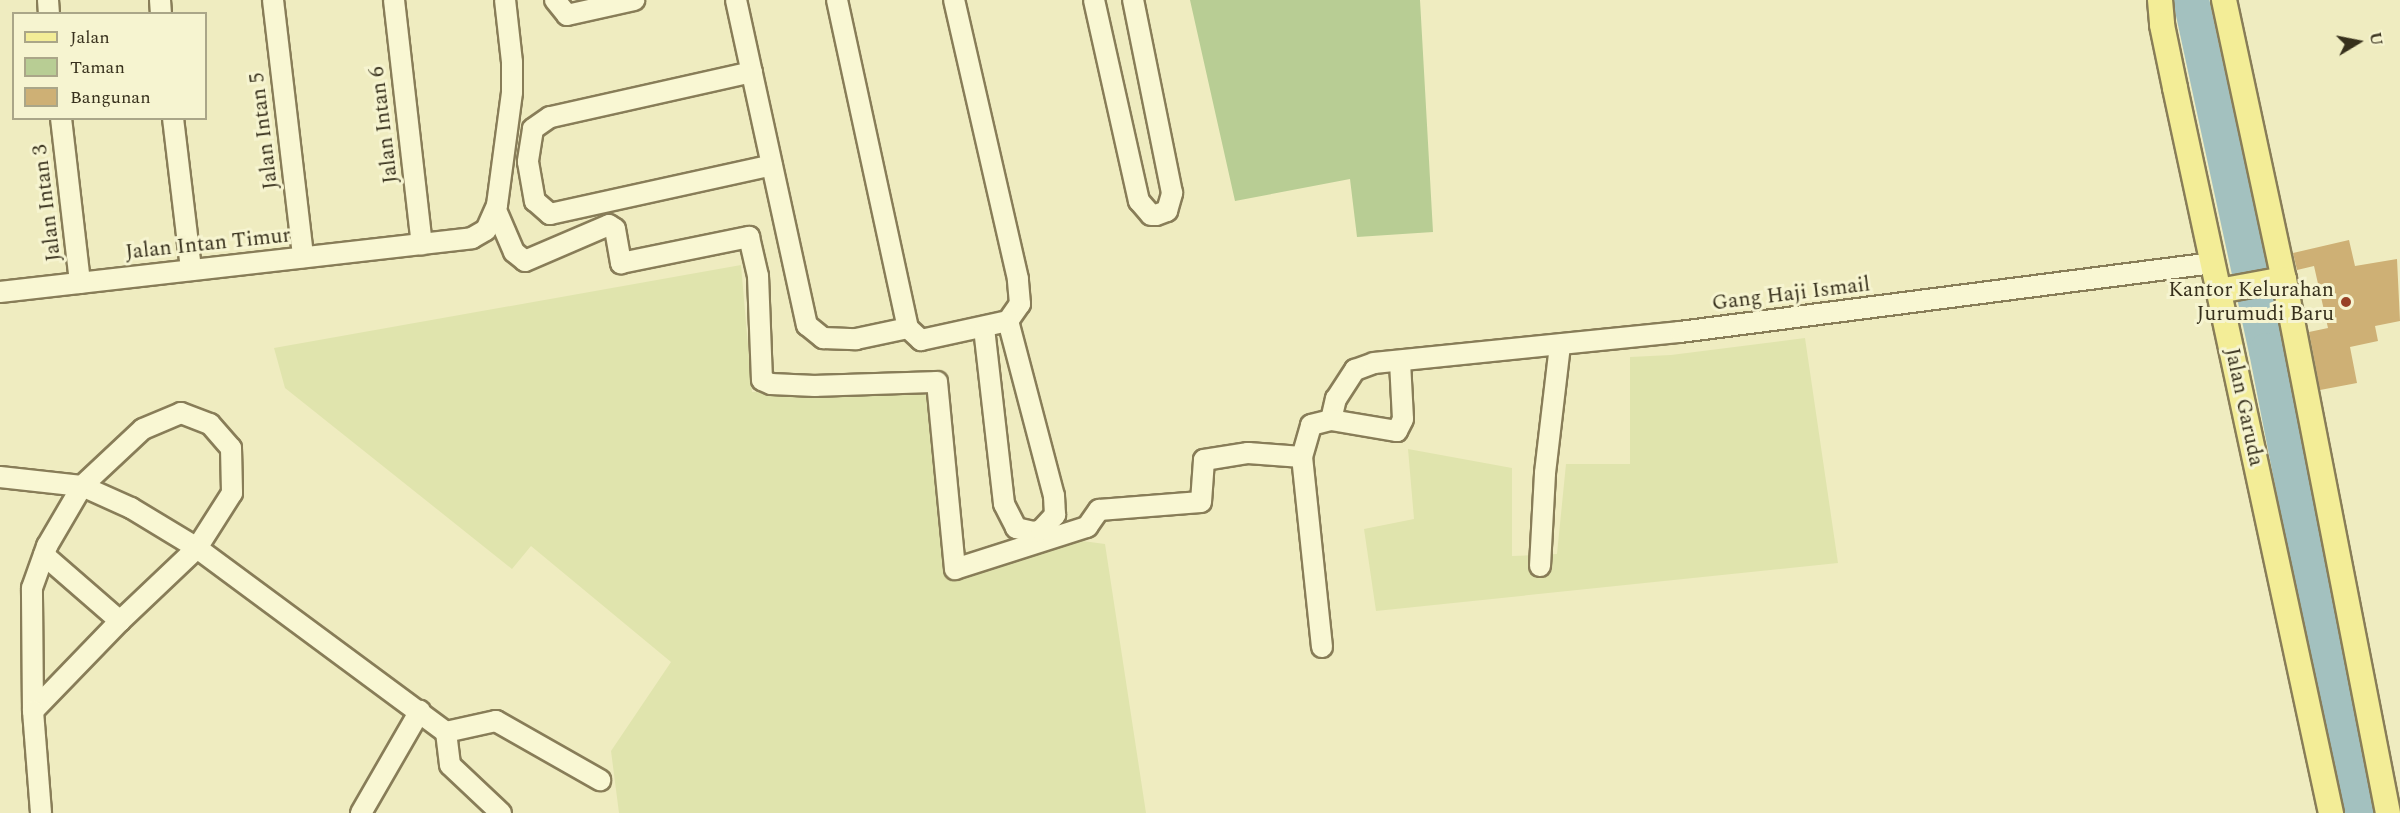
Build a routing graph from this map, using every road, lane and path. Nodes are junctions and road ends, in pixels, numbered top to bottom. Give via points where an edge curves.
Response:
1 (273, 0) edge
2 (394, 0) edge
3 (505, 0) edge
4 (555, 0) edge
5 (634, 0) edge
6 (736, 0) edge
7 (837, 0) edge
8 (954, 0) edge
9 (1094, 0) edge
10 (1133, 0) edge
11 (2160, 0) edge
12 (2224, 0) edge
13 (752, 72) junction
14 (62, 120) edge
15 (173, 120) edge
16 (772, 165) junction
17 (496, 210) junction
18 (422, 244) junction
19 (303, 257) junction
20 (2213, 263) junction
21 (191, 270) junction
22 (2278, 280) junction
23 (80, 283) junction
24 (2228, 290) junction
25 (0, 292) edge
26 (1008, 321) junction
27 (908, 328) junction
28 (984, 328) junction
29 (1560, 345) junction
30 (1400, 362) junction
31 (1331, 420) junction
32 (1302, 457) junction
33 (0, 477) edge
34 (82, 486) junction
35 (197, 548) junction
36 (44, 555) junction
37 (1540, 566) dead end
38 (120, 621) junction
39 (1322, 647) dead end
40 (33, 711) junction
41 (420, 711) junction
42 (446, 732) junction
43 (600, 780) dead end
44 (41, 813) edge
45 (361, 813) edge
46 (501, 813) edge
47 (2331, 813) edge
48 (2388, 813) edge

1 - 19 street, Jalan Intan 5
2 - 18 street, Jalan Intan 6
3 - 17 street via 512,92
4 - 5 street via 567,15
6 - 13 street
7 - 27 street
8 - 26 street via 1018,279 1020,304
9 - 10 street via 1139,201 1151,215 1156,215 1167,211 1172,193
11 - 20 main road, Jalan Garuda
12 - 22 main road
13 - 16 street
13 - 16 street via 550,117 533,129 528,162 535,201 550,214
14 - 23 street, Jalan Intan 3
15 - 21 street
16 - 27 street via 807,325 823,338 856,339
17 - 18 street, Jalan Intan Timur via 486,230 472,238
17 - 32 street via 514,252 525,261 609,225 615,229 621,263 749,237 758,276 762,380 815,386 937,382 955,569 1087,527 1099,510 1201,502 1204,460 1248,453
18 - 19 street, Jalan Intan Timur
19 - 21 street, Jalan Intan Timur
20 - 24 main road, Jalan Garuda
20 - 29 street, Gang Haji Ismail
21 - 23 street, Jalan Intan Timur
22 - 24 main road
22 - 48 main road
23 - 25 street, Jalan Intan Timur
24 - 47 main road, Jalan Garuda
26 - 28 street
26 - 28 street via 1054,495 1055,515 1034,532 1016,528 1004,504
27 - 28 street via 921,340
29 - 30 street, Gang Haji Ismail
29 - 37 street via 1545,473
30 - 31 street, Gang Haji Ismail via 1374,363 1355,370 1336,399
30 - 31 street via 1403,419 1397,431
31 - 32 street via 1311,425
32 - 39 street
33 - 34 street
34 - 35 street via 131,508
34 - 35 street via 143,429 181,413 210,424 231,448 232,493
34 - 36 street
35 - 38 street
35 - 41 street
36 - 38 street
36 - 40 street via 32,588
38 - 40 street
40 - 44 street
41 - 42 street
41 - 45 street
42 - 43 street via 496,721
42 - 46 street via 450,765

